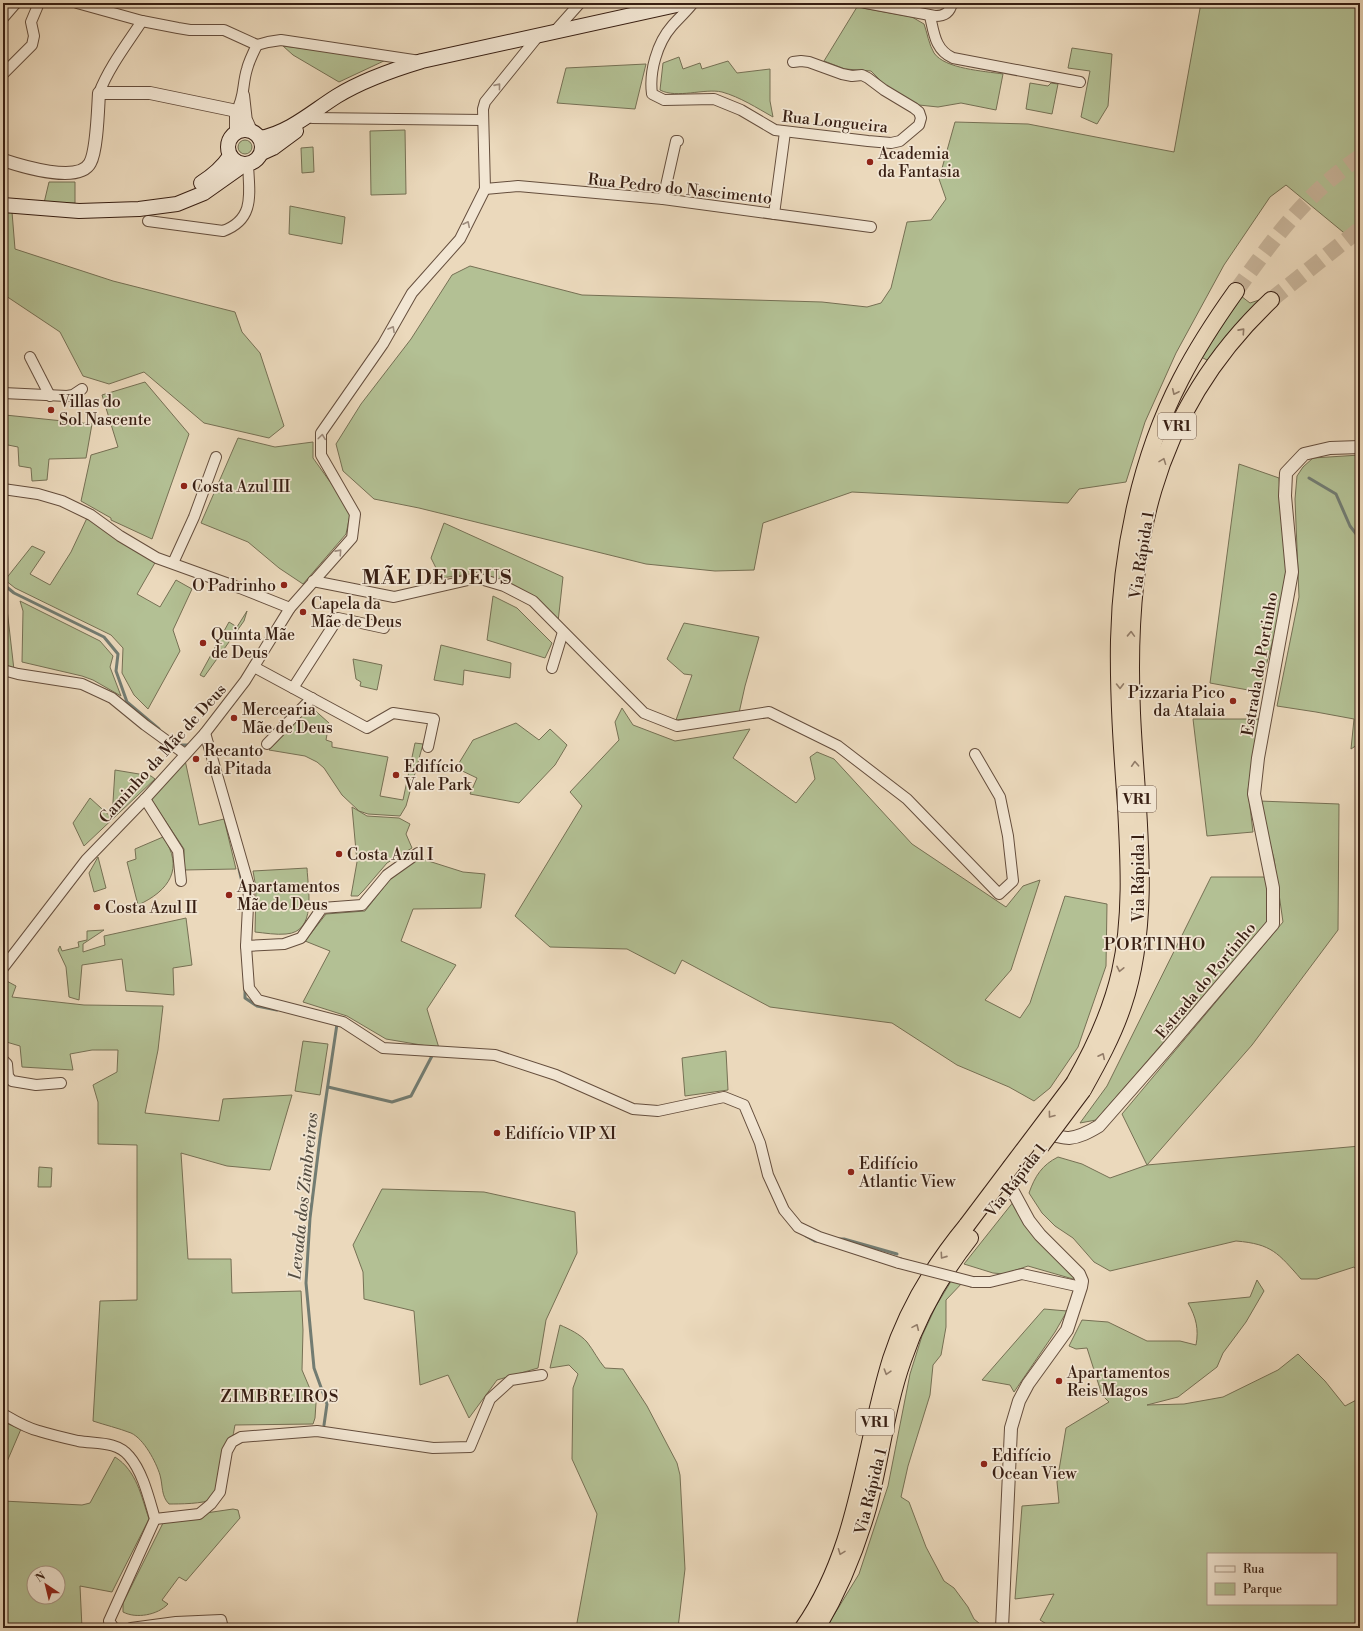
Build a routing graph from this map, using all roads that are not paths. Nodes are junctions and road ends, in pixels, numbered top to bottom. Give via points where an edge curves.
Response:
1 (16, 3) edge
2 (39, 3) edge
3 (77, 3) edge
4 (580, 3) edge
5 (686, 3) edge
6 (693, 3) edge
7 (866, 3) edge
8 (952, 3) edge
9 (930, 16) junction
10 (3, 18) edge
11 (142, 21) junction
12 (555, 31) junction
13 (539, 35) junction
14 (257, 45) junction
15 (422, 61) junction
16 (793, 62) dead end
17 (3, 74) edge
18 (1080, 82) dead end
19 (244, 91) junction
20 (99, 93) junction
21 (236, 112) junction
22 (316, 114) junction
23 (483, 120) junction
24 (253, 130) junction
25 (236, 132) junction
26 (786, 132) junction
27 (678, 141) dead end
28 (262, 152) junction
29 (230, 156) junction
30 (3, 160) edge
31 (247, 164) junction
32 (485, 189) junction
33 (663, 199) junction
34 (3, 205) edge
35 (144, 208) junction
36 (774, 214) junction
37 (148, 221) dead end
38 (871, 227) dead end
39 (1236, 291) tunnel mouth
40 (1271, 300) tunnel mouth
41 (30, 357) dead end
42 (82, 389) dead end
43 (3, 393) edge
44 (50, 396) junction
45 (1360, 447) edge
46 (216, 457) dead end
47 (3, 489) edge
48 (1145, 496) junction
49 (172, 563) junction
50 (313, 581) junction
51 (290, 608) junction
52 (384, 628) dead end
53 (563, 632) junction
54 (254, 667) junction
55 (552, 668) dead end
56 (3, 670) edge
57 (293, 688) junction
58 (312, 698) junction
59 (205, 733) junction
60 (267, 744) dead end
61 (428, 747) dead end
62 (185, 754) junction
63 (976, 754) dead end
64 (145, 799) junction
65 (418, 853) dead end
66 (181, 881) dead end
67 (246, 946) junction
68 (3, 968) edge
69 (3, 1060) edge
70 (61, 1083) dead end
71 (971, 1228) junction
72 (1082, 1287) junction
73 (542, 1376) dead end
74 (3, 1414) edge
75 (155, 1519) junction
76 (114, 1628) edge
77 (131, 1628) edge
78 (222, 1628) edge
79 (802, 1628) edge
80 (817, 1628) edge
81 (1002, 1628) edge

1 - 10 street
2 - 17 street via 31,22 34,36 32,45
3 - 11 street
4 - 12 street
5 - 12 main road
6 - 26 street, Rua Longueira via 672,25 663,39 652,76 652,94 664,100 714,99 775,130
7 - 9 street
8 - 9 street via 948,12 942,16
9 - 18 street via 937,44 945,55
11 - 14 street via 190,30 224,30
11 - 20 street via 111,67
12 - 13 main road
13 - 15 main road
23 -> 13 street via 484,102
14 - 15 street via 281,40
14 - 19 street via 247,70
15 - 22 main road via 369,79 337,96
16 - 26 street, Rua Longueira via 809,62 842,74 862,75 914,108 921,118 919,125 907,136 890,143
19 - 21 street
19 - 24 street
20 - 21 street via 150,93
20 - 30 street via 94,153 90,164 82,172 70,174
21 - 24 street
21 - 25 street
22 - 23 street
22 - 24 main road via 281,132
22 - 28 main road via 273,148
23 - 32 street
24 - 25 main road
24 - 28 main road via 262,145
25 - 29 main road via 228,141
26 - 36 street
27 - 33 street
28 - 31 main road via 257,160
29 - 31 main road via 236,162
29 - 35 main road via 224,166 203,182
31 - 35 main road via 204,192 177,204
31 - 37 street via 250,194 248,208 239,223 231,228 223,231
32 - 33 street, Rua Pedro do Nascimento via 518,186
50 -> 32 street, Caminho da Mãe de Deus via 352,538 355,514 321,455 321,433 383,344 412,292 460,239
33 - 36 street, Rua Pedro do Nascimento
34 - 35 main road via 79,211
36 - 38 street, Rua Pedro do Nascimento
39 -> 48 highway, Via Rápida 1 / VR1 via 1214,322 1180,380 1161,423 1145,470
48 -> 40 highway, Via Rápida 1 / VR1 via 1176,428 1198,388 1240,332
41 - 44 street
42 - 44 street via 73,395
43 - 44 street
45 - 72 street, Estrada do Portinho via 1330,448 1304,454 1286,473 1285,496 1292,572 1258,758 1254,794 1273,888 1273,924 1099,1126 1086,1134 1069,1138 1048,1135 1025,1141 1013,1152 1008,1169 1010,1186 1029,1222 1079,1274
46 - 49 street via 194,517
47 - 49 street via 38,494 62,501 91,515 157,558
48 - 71 highway, Via Rápida 1 / VR1, bridge via 1132,523 1121,602 1120,708 1129,877 1125,945 1118,979 1102,1031 1078,1086
49 - 51 street
50 - 51 street, Caminho da Mãe de Deus
50 - 53 street via 394,597 477,578 504,586 533,601
51 - 54 street, Caminho da Mãe de Deus
52 - 57 street via 338,618
53 - 55 street
53 - 63 street via 644,713 677,726 769,712 838,746 907,799 999,894 1013,881 1008,836 1000,797
54 - 57 street
54 - 59 street, Caminho da Mãe de Deus
56 - 62 street via 82,684 112,698
57 - 58 street
58 - 60 street
58 - 61 street via 367,728 393,713 434,720
59 - 62 street, Caminho da Mãe de Deus
59 - 67 street via 249,886
62 - 64 street, Caminho da Mãe de Deus
64 - 66 street via 178,851
64 - 68 street, Caminho da Mãe de Deus via 86,860
65 - 67 street via 387,874 362,905 322,908 301,938 284,944
67 - 72 street, bridge via 249,988 258,1000 343,1022 383,1048 495,1055 556,1075 633,1109 658,1111 724,1097 744,1105 760,1143 768,1175 784,1210 798,1227 819,1237 899,1263 973,1282 990,1282 1022,1274
69 - 70 street via 7,1064 8,1076 12,1082 36,1085
71 -> 79 highway, Via Rápida 1 / VR1 via 941,1258 915,1301 900,1334 884,1381 857,1504 845,1543 833,1573
80 -> 71 highway, Via Rápida 1 / VR1 via 841,1583 856,1546 868,1508 896,1384 911,1339 921,1316
72 - 81 street via 1067,1330 1028,1384 1014,1414 1009,1459
73 - 75 street via 512,1380 490,1399 470,1447 433,1448 317,1432 241,1437 232,1442 227,1451 220,1492 211,1504 199,1514
74 - 75 street via 40,1432 120,1447 130,1456 144,1482
75 - 76 street via 109,1621
77 - 78 street via 176,1622 222,1620

